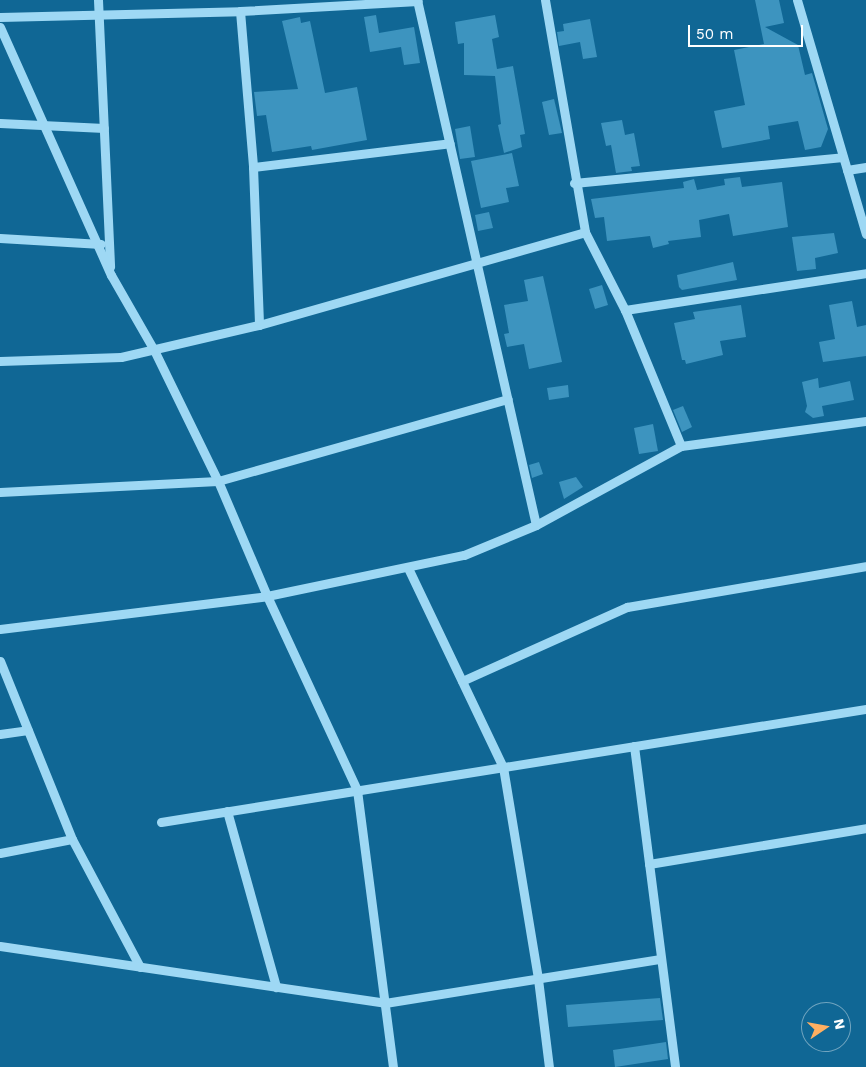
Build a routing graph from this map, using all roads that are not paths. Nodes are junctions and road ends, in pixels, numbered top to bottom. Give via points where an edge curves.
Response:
1 (98, 0) edge
2 (545, 0) edge
3 (797, 0) edge
4 (418, 1) edge
5 (240, 11) junction
6 (99, 15) junction
7 (0, 17) edge
8 (0, 27) edge
9 (0, 123) edge
10 (45, 125) junction
11 (104, 128) junction
12 (450, 143) junction
13 (843, 157) junction
14 (254, 167) junction
15 (866, 167) edge
16 (847, 170) junction
17 (574, 183) junction
18 (585, 232) junction
19 (866, 234) edge
20 (0, 238) edge
21 (98, 244) junction
22 (109, 245) junction
23 (477, 265) junction
24 (866, 273) edge
25 (111, 275) junction
26 (625, 310) junction
27 (259, 324) junction
28 (154, 350) junction
29 (0, 361) edge
30 (508, 399) junction
31 (866, 421) edge
32 (681, 446) junction
33 (218, 481) junction
34 (0, 492) edge
35 (536, 525) junction
36 (866, 566) edge
37 (408, 568) junction
38 (266, 596) junction
39 (0, 629) edge
40 (0, 661) edge
41 (462, 681) junction
42 (866, 709) edge
43 (28, 730) junction
44 (0, 734) edge
45 (634, 746) junction
46 (503, 767) junction
47 (358, 790) junction
48 (227, 811) junction
49 (161, 822) dead end
50 (866, 828) edge
51 (72, 839) junction
52 (0, 853) edge
53 (649, 864) junction
54 (0, 946) edge
55 (661, 958) junction
56 (140, 967) junction
57 (538, 979) junction
58 (276, 988) junction
59 (385, 1003) junction
60 (393, 1067) edge
61 (549, 1067) edge
62 (675, 1067) edge

1 - 6 street
2 - 17 street
3 - 13 street
4 - 5 street
4 - 12 street
5 - 6 street
5 - 14 street
6 - 7 street
6 - 11 street
8 - 10 street
9 - 10 street
10 - 11 street
10 - 21 street
11 - 22 street
12 - 14 street
12 - 23 street
13 - 16 street
13 - 17 street
14 - 27 street
15 - 16 street
16 - 19 street
17 - 18 street
18 - 23 street
18 - 26 street
20 - 21 street
21 - 22 street
21 - 25 street
22 - 25 street
23 - 27 street
23 - 30 street
24 - 26 street
25 - 28 street
26 - 32 street
27 - 28 street
28 - 29 street via 121,357
28 - 33 street
30 - 33 street
30 - 35 street
31 - 32 street
32 - 35 street
33 - 34 street
33 - 38 street
35 - 37 street via 464,555
36 - 41 street via 627,607
37 - 38 street
37 - 41 street
38 - 39 street
38 - 47 street
40 - 43 street
41 - 46 street
42 - 45 street
43 - 44 street
43 - 51 street
45 - 46 street
45 - 53 street
46 - 47 street
46 - 57 street
47 - 48 street
47 - 59 street
48 - 49 street
48 - 58 street via 246,870
50 - 53 street
51 - 52 street
51 - 56 street
53 - 55 street
54 - 56 street
55 - 57 street
55 - 62 street
56 - 58 street
57 - 59 street
57 - 61 street
58 - 59 street
59 - 60 street

